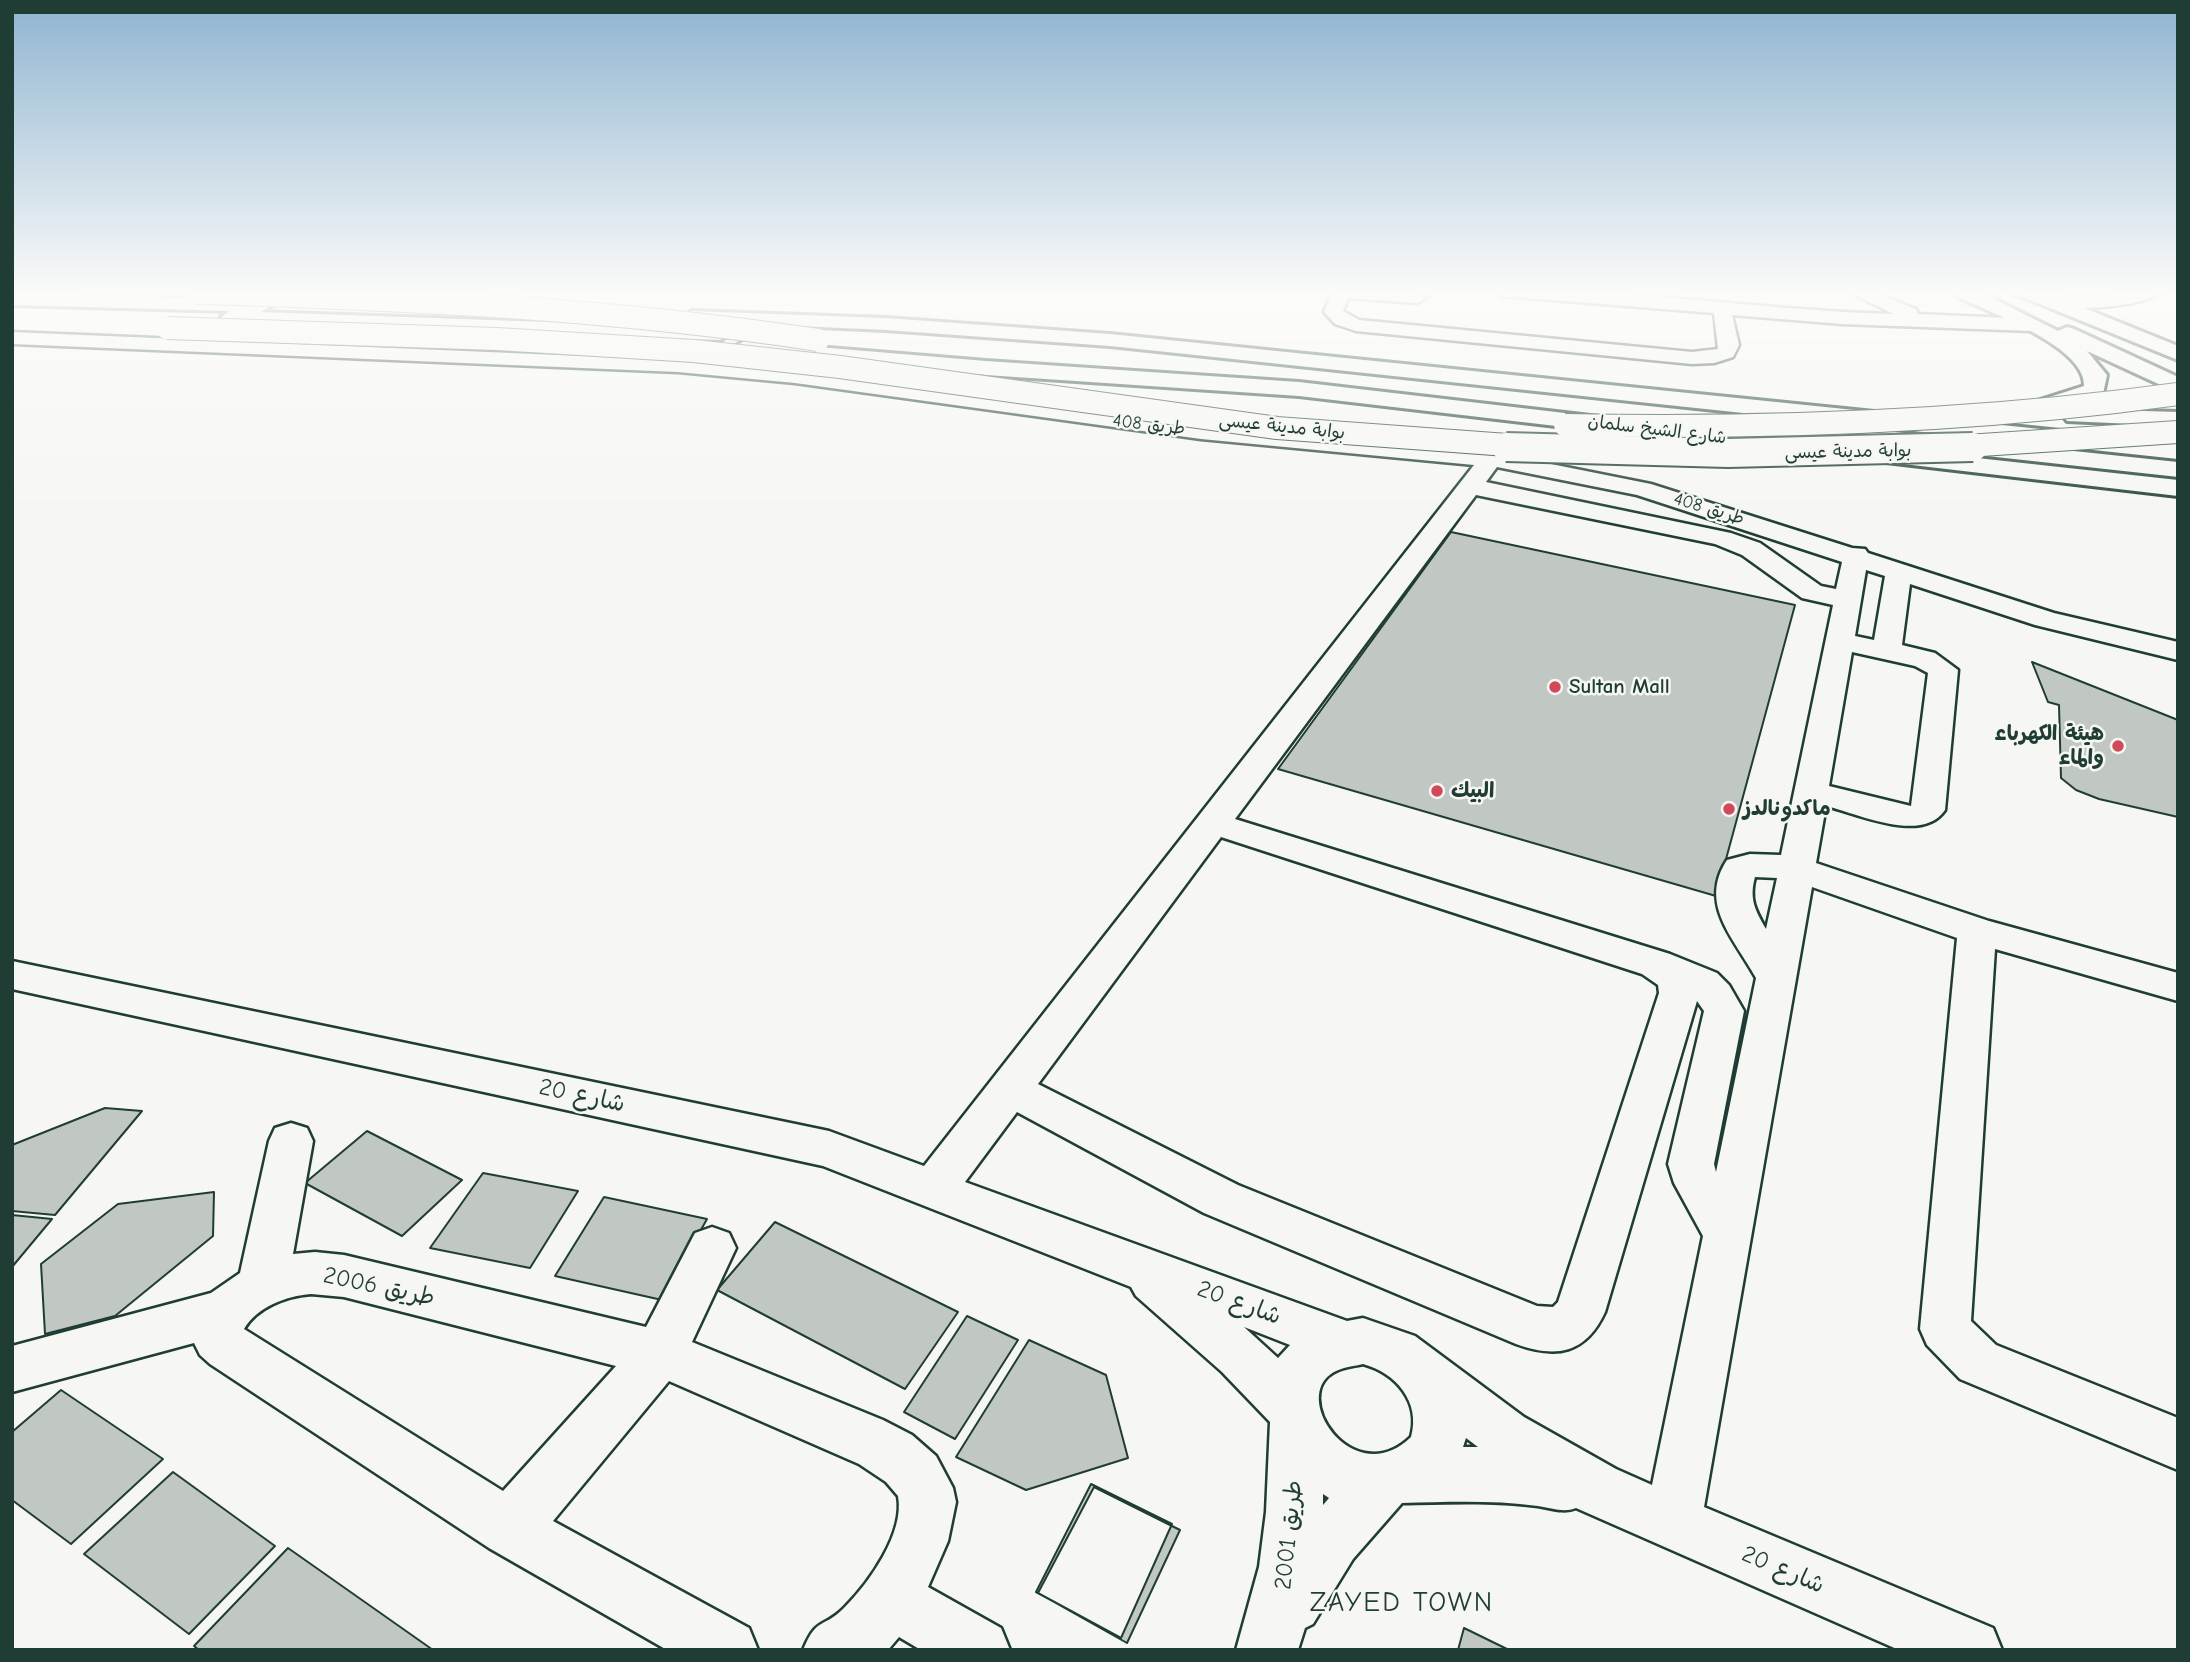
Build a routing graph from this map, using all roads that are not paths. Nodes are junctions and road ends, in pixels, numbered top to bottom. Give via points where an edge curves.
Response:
1 (708, 369) edge
2 (827, 369) edge
3 (991, 369) edge
4 (1000, 369) edge
5 (1266, 369) edge
6 (1385, 369) edge
7 (1542, 369) edge
8 (2093, 369) edge
9 (2145, 369) edge
10 (2178, 386) edge
11 (2178, 394) edge
12 (1983, 410) junction
13 (2178, 419) edge
14 (2178, 432) edge
15 (2178, 451) edge
16 (1490, 459) junction
17 (2178, 463) edge
18 (2041, 471) junction
19 (2178, 488) edge
20 (1463, 495) junction
21 (2178, 497) edge
22 (1856, 555) junction
23 (1899, 570) junction
24 (1848, 600) junction
25 (1840, 640) junction
26 (1887, 651) junction
27 (2178, 651) edge
28 (1811, 792) junction
29 (1213, 823) junction
30 (1798, 868) junction
31 (1977, 931) junction
32 (1671, 972) junction
33 (12, 975) edge
34 (1776, 978) junction
35 (2178, 987) edge
36 (1009, 1090) junction
37 (291, 1140) dead end
38 (934, 1188) junction
39 (1727, 1234) junction
40 (712, 1248) dead end
41 (1136, 1268) junction
42 (243, 1299) junction
43 (1340, 1342) junction
44 (659, 1355) junction
45 (16, 1369) dead end
46 (1424, 1376) junction
47 (1292, 1416) junction
48 (2178, 1444) edge
49 (1396, 1479) junction
50 (1596, 1489) junction
51 (1673, 1523) junction
52 (509, 1528) junction
53 (890, 1598) junction
54 (1268, 1646) edge
55 (727, 1650) edge
56 (834, 1650) edge
57 (979, 1650) edge
58 (1971, 1650) edge

1 - 16 street, طريق 408 via 1201,432
2 - 14 main road, بوابة مدينة عيسى, bridge via 1279,428 1581,452 1876,453
3 - 11 main road, بوابة مدينة عيسى, bridge via 1199,399 1529,424 1853,424 2017,415
4 - 18 main road, شارع الشيخ سلمان via 1287,388
5 - 17 main road, شارع الشيخ سلمان
6 - 15 main road, شارع الشيخ سلمان
7 - 12 main road, شارع الشيخ سلمان
8 - 12 main road via 2095,389 2057,405
9 - 10 main road
12 - 13 main road, شارع الشيخ سلمان
16 - 20 street
16 - 22 street, طريق 408 via 1642,489
18 - 19 main road, شارع الشيخ سلمان
18 - 21 main road
20 - 24 street via 1779,569 1812,592
20 - 29 street
22 - 23 street, طريق 408
22 - 24 street
23 - 26 street
23 - 27 street, طريق 408 via 2045,619
24 - 25 street
25 - 26 street
25 - 28 street
26 - 28 street via 1925,659 1943,670 1928,810 1911,817
28 - 30 street
29 - 32 street
29 - 36 street
30 - 31 street
30 - 34 street
30 - 34 street via 1740,868 1732,892 1735,908
31 - 35 street
31 - 48 street via 1945,1329 1978,1362
32 - 36 street via 1679,993 1580,1312 1575,1321 1556,1330 1534,1328 1221,1199 1084,1123
32 - 39 street via 1704,983 1724,1011 1691,1164 1696,1183
33 - 38 street, شارع 20 via 829,1149
34 - 39 street
36 - 38 street
37 - 42 street
38 - 41 street, شارع 20
39 - 51 street
40 - 44 street
41 - 43 street, شارع 20
41 - 47 street, شارع 20 via 1240,1355
42 - 44 street, طريق 2006 via 305,1273 344,1276
42 - 45 street, طريق 2006
42 - 52 street via 217,1327 218,1339
43 - 46 street via 1363,1341 1386,1348 1408,1359
43 - 47 street via 1319,1350 1302,1364 1293,1384
44 - 52 street
44 - 53 street, طريق 2006 via 730,1381 904,1462 926,1489 926,1522 912,1560
46 - 49 street via 1437,1398 1442,1421 1438,1443 1426,1462
46 - 50 street, شارع 20 via 1505,1435
47 - 49 street via 1308,1450 1330,1469 1356,1480
47 - 54 street, طريق 2001 via 1297,1494 1294,1543 1286,1592
49 - 50 street, شارع 20 via 1469,1473 1531,1476
49 - 54 street, طريق 2001 via 1350,1514 1321,1551
50 - 51 street, شارع 20
51 - 58 street, شارع 20
52 - 55 street
53 - 56 street, طريق 2006 via 865,1630
53 - 57 street

